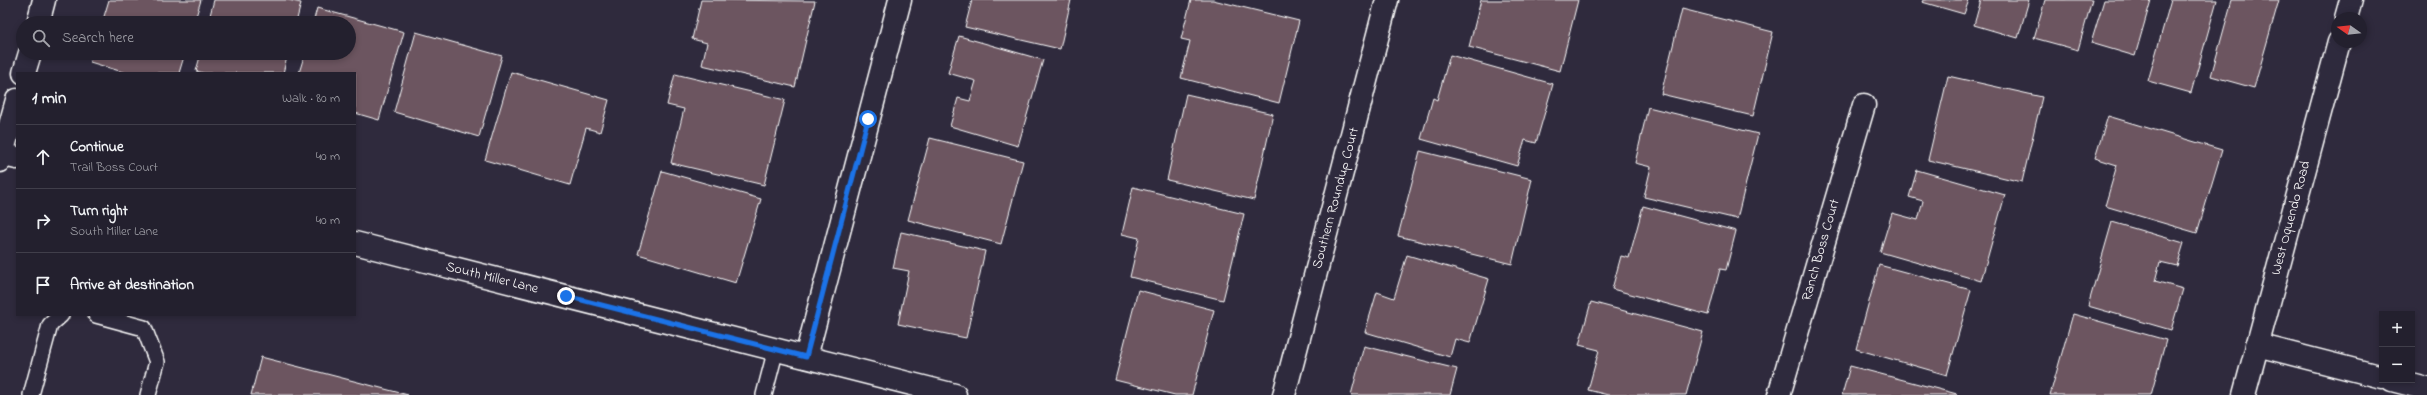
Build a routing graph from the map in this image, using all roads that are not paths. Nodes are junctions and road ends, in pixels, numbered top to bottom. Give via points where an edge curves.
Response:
1 (44, 0) edge
2 (900, 0) edge
3 (1387, 0) edge
4 (2351, 0) edge
5 (2348, 12) edge
6 (40, 16) edge
7 (2338, 48) edge
8 (28, 60) edge
9 (24, 72) edge
10 (1864, 104) dead end
11 (16, 105) edge
12 (5, 157) edge
13 (356, 243) edge
14 (60, 316) edge
15 (100, 316) edge
16 (2257, 345) junction
17 (776, 349) junction
18 (806, 357) junction
19 (2379, 376) edge
20 (2404, 383) edge
21 (2427, 389) edge
22 (32, 395) edge
23 (148, 395) edge
24 (764, 395) edge
25 (955, 395) edge
26 (1284, 395) edge
27 (1779, 395) edge
28 (2244, 395) edge

1 - 6 street
2 - 18 street
3 - 26 street, Southern Roundup Court
4 - 5 street
7 - 16 street, West Oquendo Road
8 - 9 street
10 - 27 street, Ranch Boss Court
11 - 12 street
13 - 17 street, South Miller Lane
14 - 22 lane via 50,325
15 - 23 lane via 144,328 157,362
16 - 19 street
16 - 28 street, West Oquendo Road
17 - 18 street, South Miller Lane
17 - 24 lane
18 - 25 street, South Miller Lane
20 - 21 street

